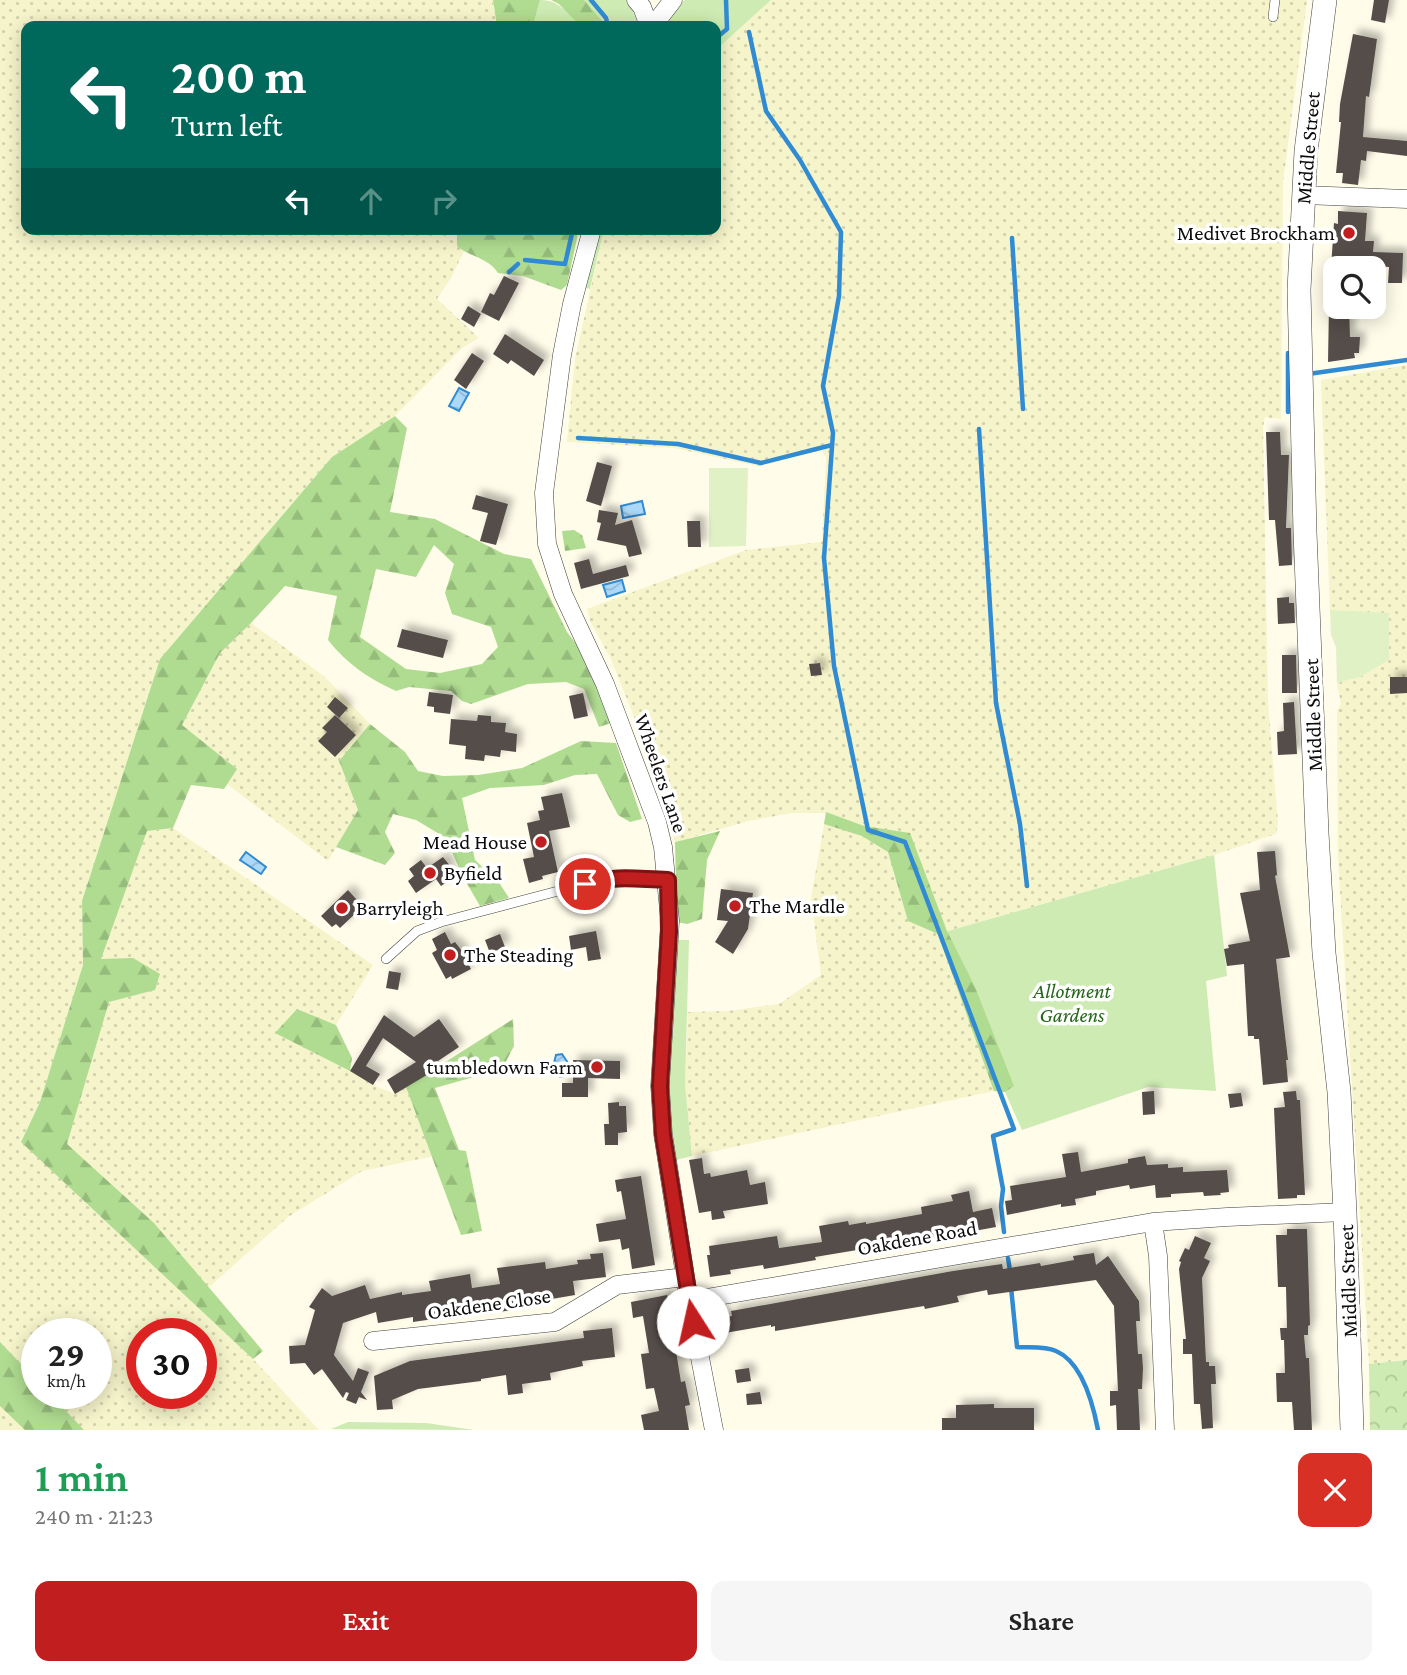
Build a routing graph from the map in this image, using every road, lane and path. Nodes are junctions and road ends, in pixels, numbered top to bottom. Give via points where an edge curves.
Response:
1 (636, 0) edge
2 (673, 0) edge
3 (1275, 0) edge
4 (1325, 0) edge
5 (1273, 17) dead end
6 (649, 21) edge
7 (655, 21) edge
8 (1304, 195) junction
9 (1407, 199) edge
10 (590, 235) edge
11 (668, 880) junction
12 (386, 959) dead end
13 (1345, 1212) junction
14 (1153, 1222) junction
15 (685, 1277) junction
16 (689, 1301) junction
17 (373, 1341) dead end
18 (714, 1430) edge
19 (1165, 1430) edge
20 (1352, 1430) edge

1 - 6 street
2 - 7 street
3 - 5 lane
4 - 8 street, Middle Street via 1306,142
8 - 9 street
8 - 13 street, Middle Street via 1299,290 1317,833
10 - 11 street, Wheelers Lane via 562,355 544,493 547,544 563,594 605,684 657,822
11 - 12 lane via 611,877 440,922 417,931
11 - 15 street, Wheelers Lane via 660,1086
13 - 14 street, Oakdene Road
13 - 20 street, Middle Street
14 - 16 street, Oakdene Road
14 - 19 street
15 - 16 street, Wheelers Lane
15 - 17 street, Oakdene Close via 617,1285 555,1322
16 - 18 street, Wheelers Lane

